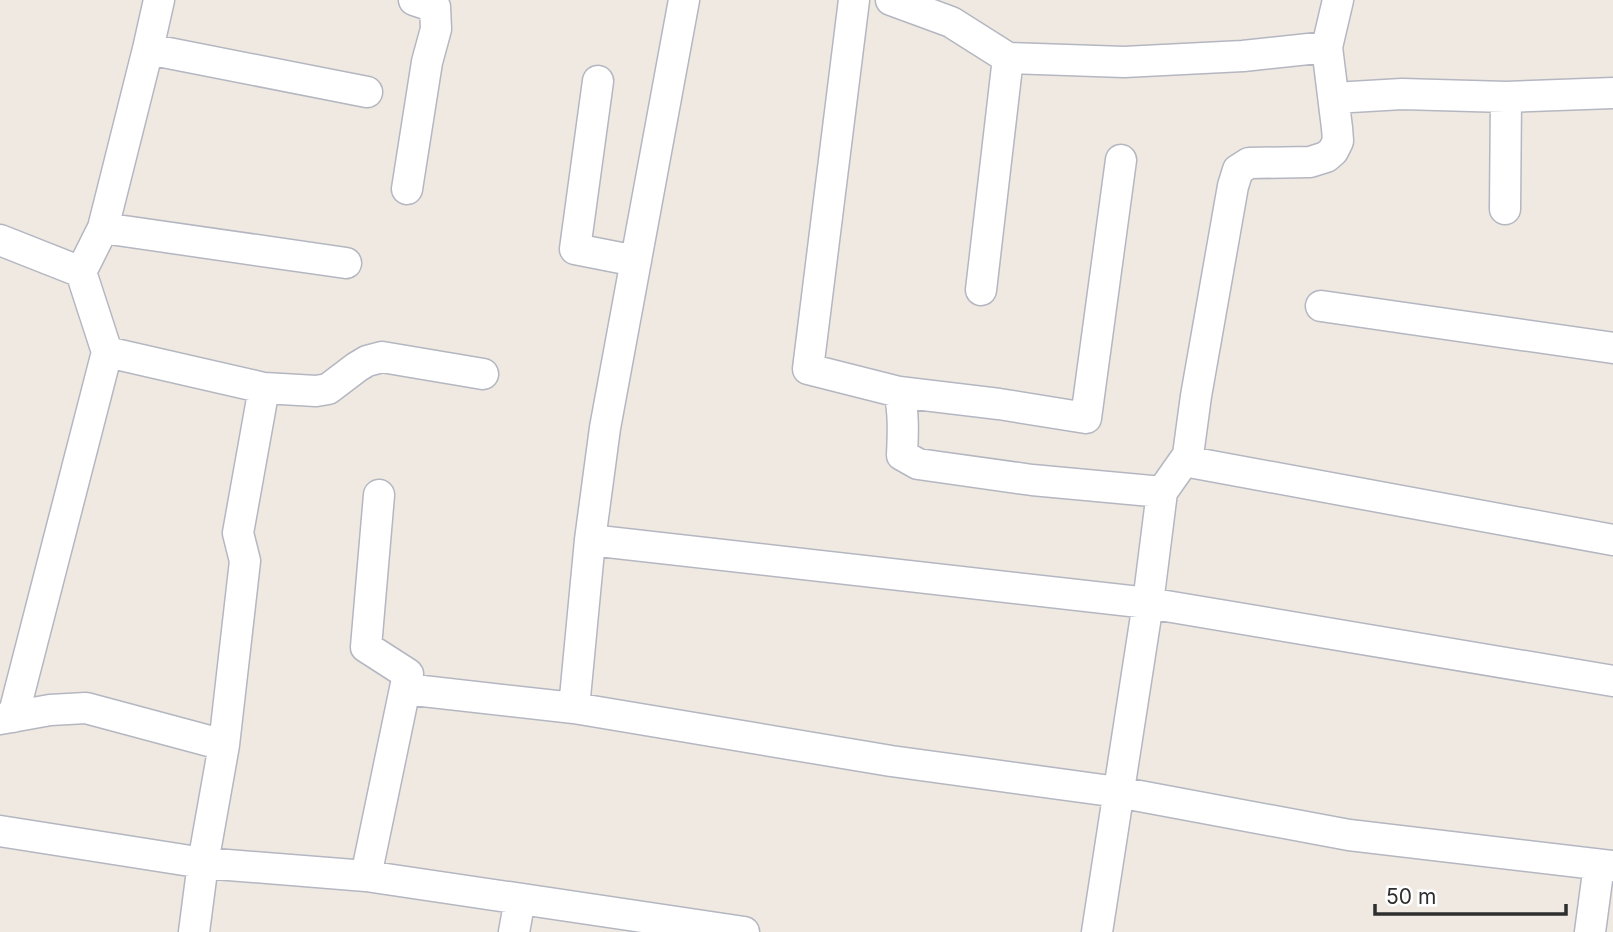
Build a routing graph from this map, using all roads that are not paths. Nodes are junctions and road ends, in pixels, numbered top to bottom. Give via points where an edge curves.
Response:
1 (159, 0) edge
2 (414, 0) edge
3 (684, 0) edge
4 (854, 0) edge
5 (891, 0) edge
6 (1338, 0) edge
7 (951, 11) edge
8 (1327, 47) junction
9 (148, 49) junction
10 (1008, 58) junction
11 (598, 81) dead end
12 (368, 92) dead end
13 (1613, 93) edge
14 (1506, 97) junction
15 (1334, 98) junction
16 (1121, 160) dead end
17 (407, 189) dead end
18 (1505, 209) dead end
19 (103, 228) junction
20 (0, 240) edge
21 (636, 261) junction
22 (346, 263) dead end
23 (81, 272) junction
24 (981, 290) dead end
25 (1321, 306) dead end
26 (1613, 348) edge
27 (107, 352) junction
28 (484, 374) dead end
29 (264, 388) junction
30 (899, 392) junction
31 (1184, 461) junction
32 (1162, 492) junction
33 (379, 495) dead end
34 (590, 540) junction
35 (1613, 540) edge
36 (1148, 603) junction
37 (1613, 681) edge
38 (405, 689) junction
39 (574, 708) junction
40 (7, 718) edge
41 (224, 745) junction
42 (1118, 792) junction
43 (0, 831) edge
44 (203, 863) junction
45 (1606, 865) edge
46 (366, 876) junction
47 (520, 899) junction
48 (194, 932) edge
49 (514, 932) edge
50 (744, 932) edge
51 (1097, 932) edge
52 (1590, 932) edge

1 - 9 street
2 - 17 street via 435,7 436,30
3 - 21 street
4 - 30 street via 808,369
5 - 7 street
6 - 8 street
7 - 10 street
8 - 10 street via 1124,62
8 - 15 street
9 - 12 street
9 - 19 street
10 - 24 street
11 - 21 street via 575,250
13 - 14 street
14 - 15 street via 1402,94
14 - 18 street
15 - 31 street via 1338,141 1334,151 1310,162 1249,163 1238,170
16 - 30 street via 1086,418
19 - 22 street
19 - 23 street
20 - 23 street
21 - 34 street
23 - 27 street
25 - 26 street
27 - 29 street
27 - 40 street
28 - 29 street via 382,357 367,361 328,388
29 - 41 street via 238,533 245,561
30 - 32 street via 902,455 918,464
31 - 32 street
31 - 35 street
32 - 36 street
33 - 38 street via 366,647 408,674
34 - 36 street
34 - 39 street
36 - 37 street
36 - 42 street
38 - 39 street
38 - 46 street
39 - 42 street via 891,761
40 - 41 street via 86,708
41 - 44 street
42 - 45 street via 1349,835
42 - 51 street
43 - 44 street
44 - 46 street
44 - 48 street
45 - 52 street
46 - 47 street
47 - 49 street
47 - 50 street

